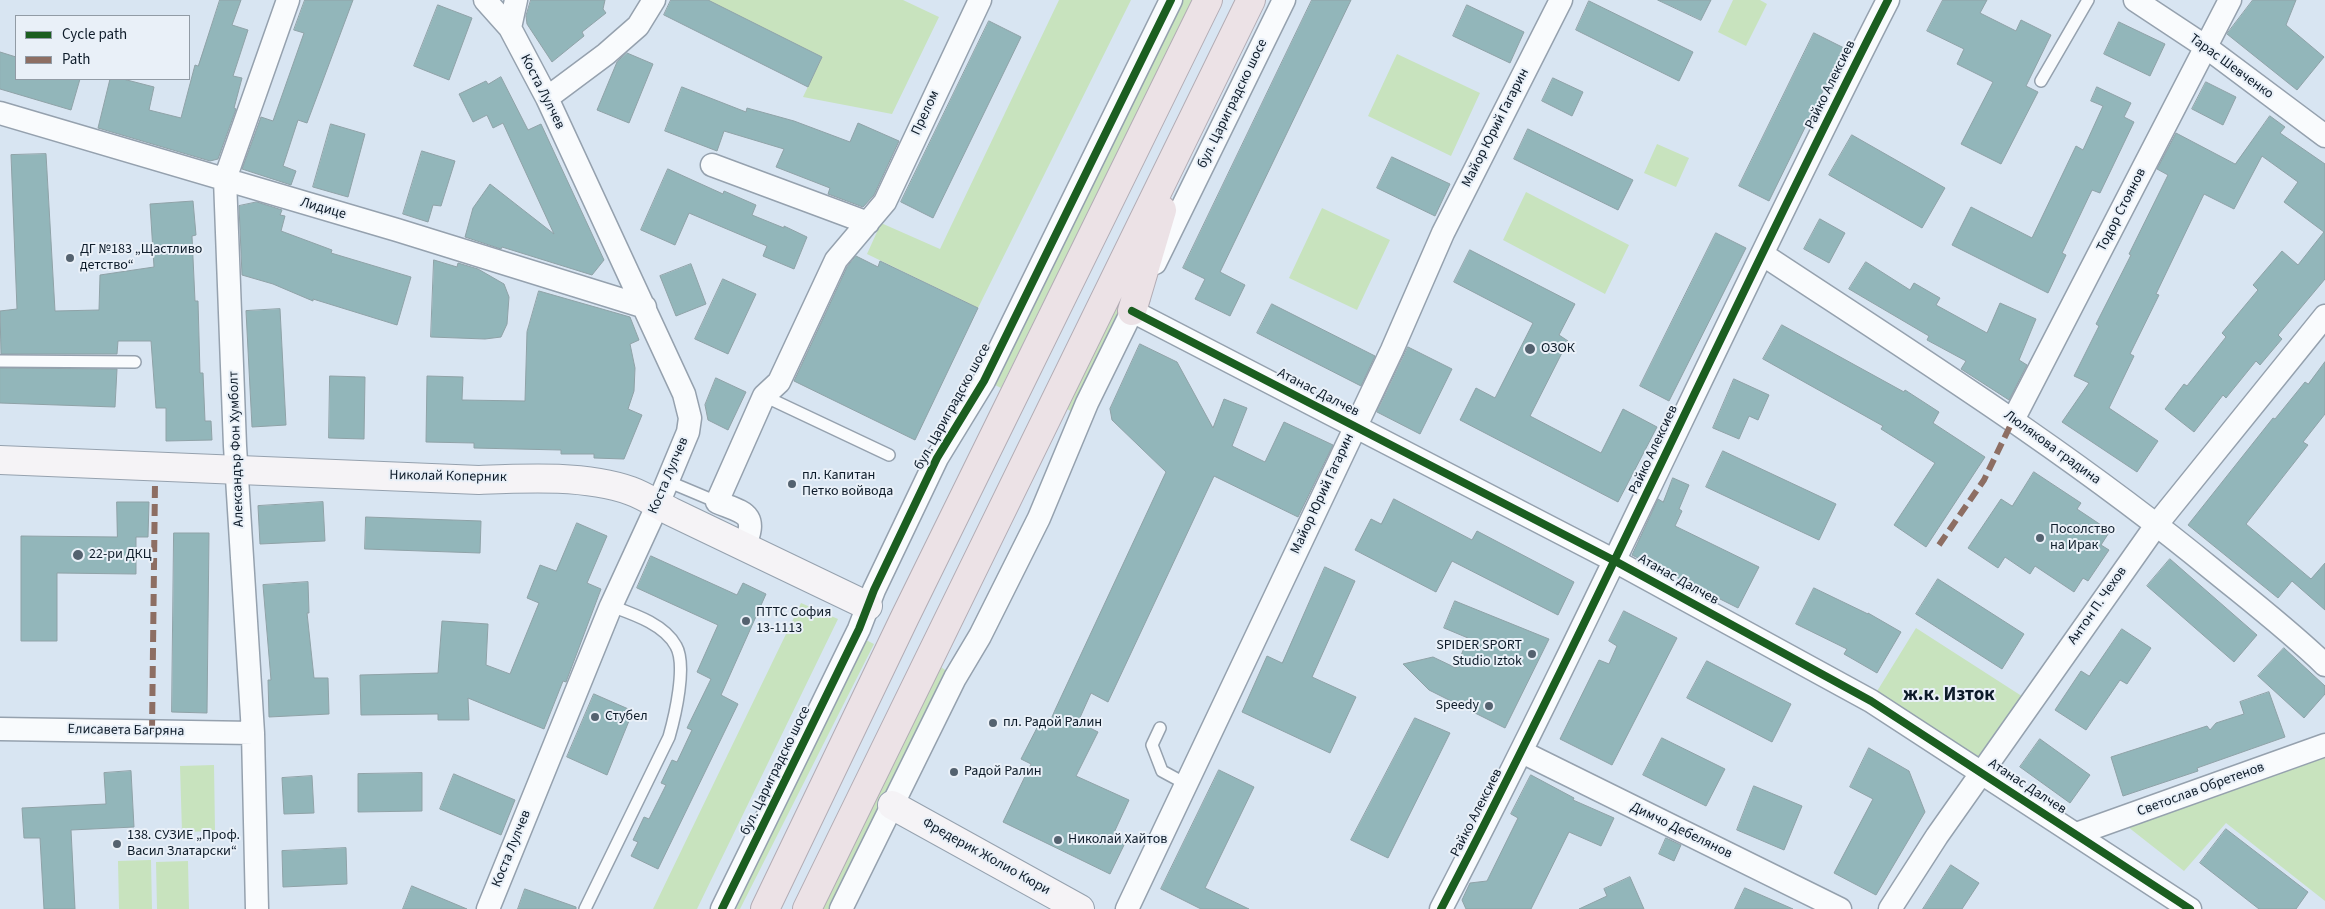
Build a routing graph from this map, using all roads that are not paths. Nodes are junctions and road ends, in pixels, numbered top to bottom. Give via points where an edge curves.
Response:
1 (288, 0) edge
2 (484, 0) edge
3 (516, 0) edge
4 (654, 0) edge
5 (980, 0) edge
6 (1171, 0) edge
7 (1208, 0) edge
8 (1251, 0) edge
9 (1284, 0) edge
10 (1561, 0) edge
11 (1888, 0) edge
12 (2088, 0) edge
13 (2135, 0) edge
14 (2230, 0) edge
15 (510, 28) junction
16 (2206, 47) junction
17 (2041, 81) dead end
18 (547, 98) junction
19 (0, 113) edge
20 (1186, 132) junction
21 (2325, 136) edge
22 (712, 165) dead end
23 (225, 179) junction
24 (868, 223) junction
25 (1762, 254) junction
26 (645, 307) junction
27 (1132, 312) junction
28 (2325, 316) edge
29 (0, 361) edge
30 (135, 362) dead end
31 (772, 389) junction
32 (2014, 420) junction
33 (1355, 426) junction
34 (889, 455) dead end
35 (0, 460) edge
36 (237, 469) junction
37 (663, 492) junction
38 (717, 502) junction
39 (2157, 524) junction
40 (744, 547) junction
41 (1615, 561) junction
42 (611, 606) junction
43 (868, 606) junction
44 (2321, 653) edge
45 (1160, 728) dead end
46 (0, 729) edge
47 (253, 733) junction
48 (2325, 745) edge
49 (1522, 752) junction
50 (1981, 772) junction
51 (1186, 784) junction
52 (892, 805) junction
53 (2076, 834) junction
54 (257, 909) edge
55 (488, 909) edge
56 (585, 909) edge
57 (722, 909) edge
58 (765, 909) edge
59 (807, 909) edge
60 (841, 909) edge
61 (1080, 909) edge
62 (1126, 909) edge
63 (1441, 909) edge
64 (1840, 909) edge
65 (1890, 909) edge
66 (2190, 909) edge

1 - 23 street, Александър Фон Хумболт
2 - 15 street, Коста Лулчев
3 - 15 street
4 - 18 street via 638,26
5 - 24 street, Прелом via 885,202
6 - 43 street, бул. Цариградско шосе via 984,381 938,458
7 - 58 highway
8 - 20 highway
9 - 27 street, бул. Цариградско шосе
10 - 33 street, Майор Юрий Гагарин via 1443,233
11 - 25 street, Райко Алексиев
12 - 17 lane
13 - 16 street, Тарас Шевченко
14 - 16 street, Тодор Стоянов
15 - 18 street, Коста Лулчев
16 - 21 street, Тарас Шевченко
16 - 32 street, Тодор Стоянов
18 - 26 street, Коста Лулчев
19 - 23 street, Лидице
20 - 27 highway
20 - 59 highway
22 - 24 street
23 - 26 street, Лидице
23 - 36 street, Александър Фон Хумболт
24 - 31 street, Прелом via 836,260
25 - 32 street, Люлякова градина
25 - 41 street, Райко Алексиев
26 - 37 street, Коста Лулчев via 684,394 690,418 688,432
27 - 33 street, Атанас Далчев
27 - 52 street, бул. Цариградско шосе via 1087,403 1039,518
28 - 39 street, Антон П. Чехов
29 - 30 lane
31 - 34 lane
31 - 38 street, Прелом
32 - 39 street, Люлякова градина
33 - 41 street, Атанас Далчев
33 - 51 street, Майор Юрий Гагарин
35 - 36 street, Николай Коперник
36 - 37 street, Николай Коперник via 599,482 632,491
36 - 47 street, Александър Фон Хумболт
37 - 38 lane
37 - 40 street, Николай Коперник
37 - 42 street, Коста Лулчев
38 - 40 street via 746,514 751,531
39 - 44 street, Люлякова градина
39 - 50 street, Антон П. Чехов
40 - 43 street, Николай Коперник
41 - 49 street, Райко Алексиев
41 - 50 street, Атанас Далчев via 1871,701
42 - 55 street, Коста Лулчев
42 - 56 lane via 660,629 677,646 681,674 669,737
43 - 57 street, бул. Цариградско шосе
45 - 51 lane via 1152,744 1162,771
46 - 47 street, Елисавета Багряна
47 - 54 street, Александър Фон Хумболт
48 - 53 street, Светослав Обретенов
49 - 63 street, Райко Алексиев
49 - 64 street, Димчо Дебелянов
50 - 53 street, Атанас Далчев
50 - 65 street, Антон П. Чехов
51 - 62 street, Майор Юрий Гагарин
52 - 60 street, бул. Цариградско шосе
52 - 61 street, Фредерик Жолио Кюри
53 - 66 street, Атанас Далчев

